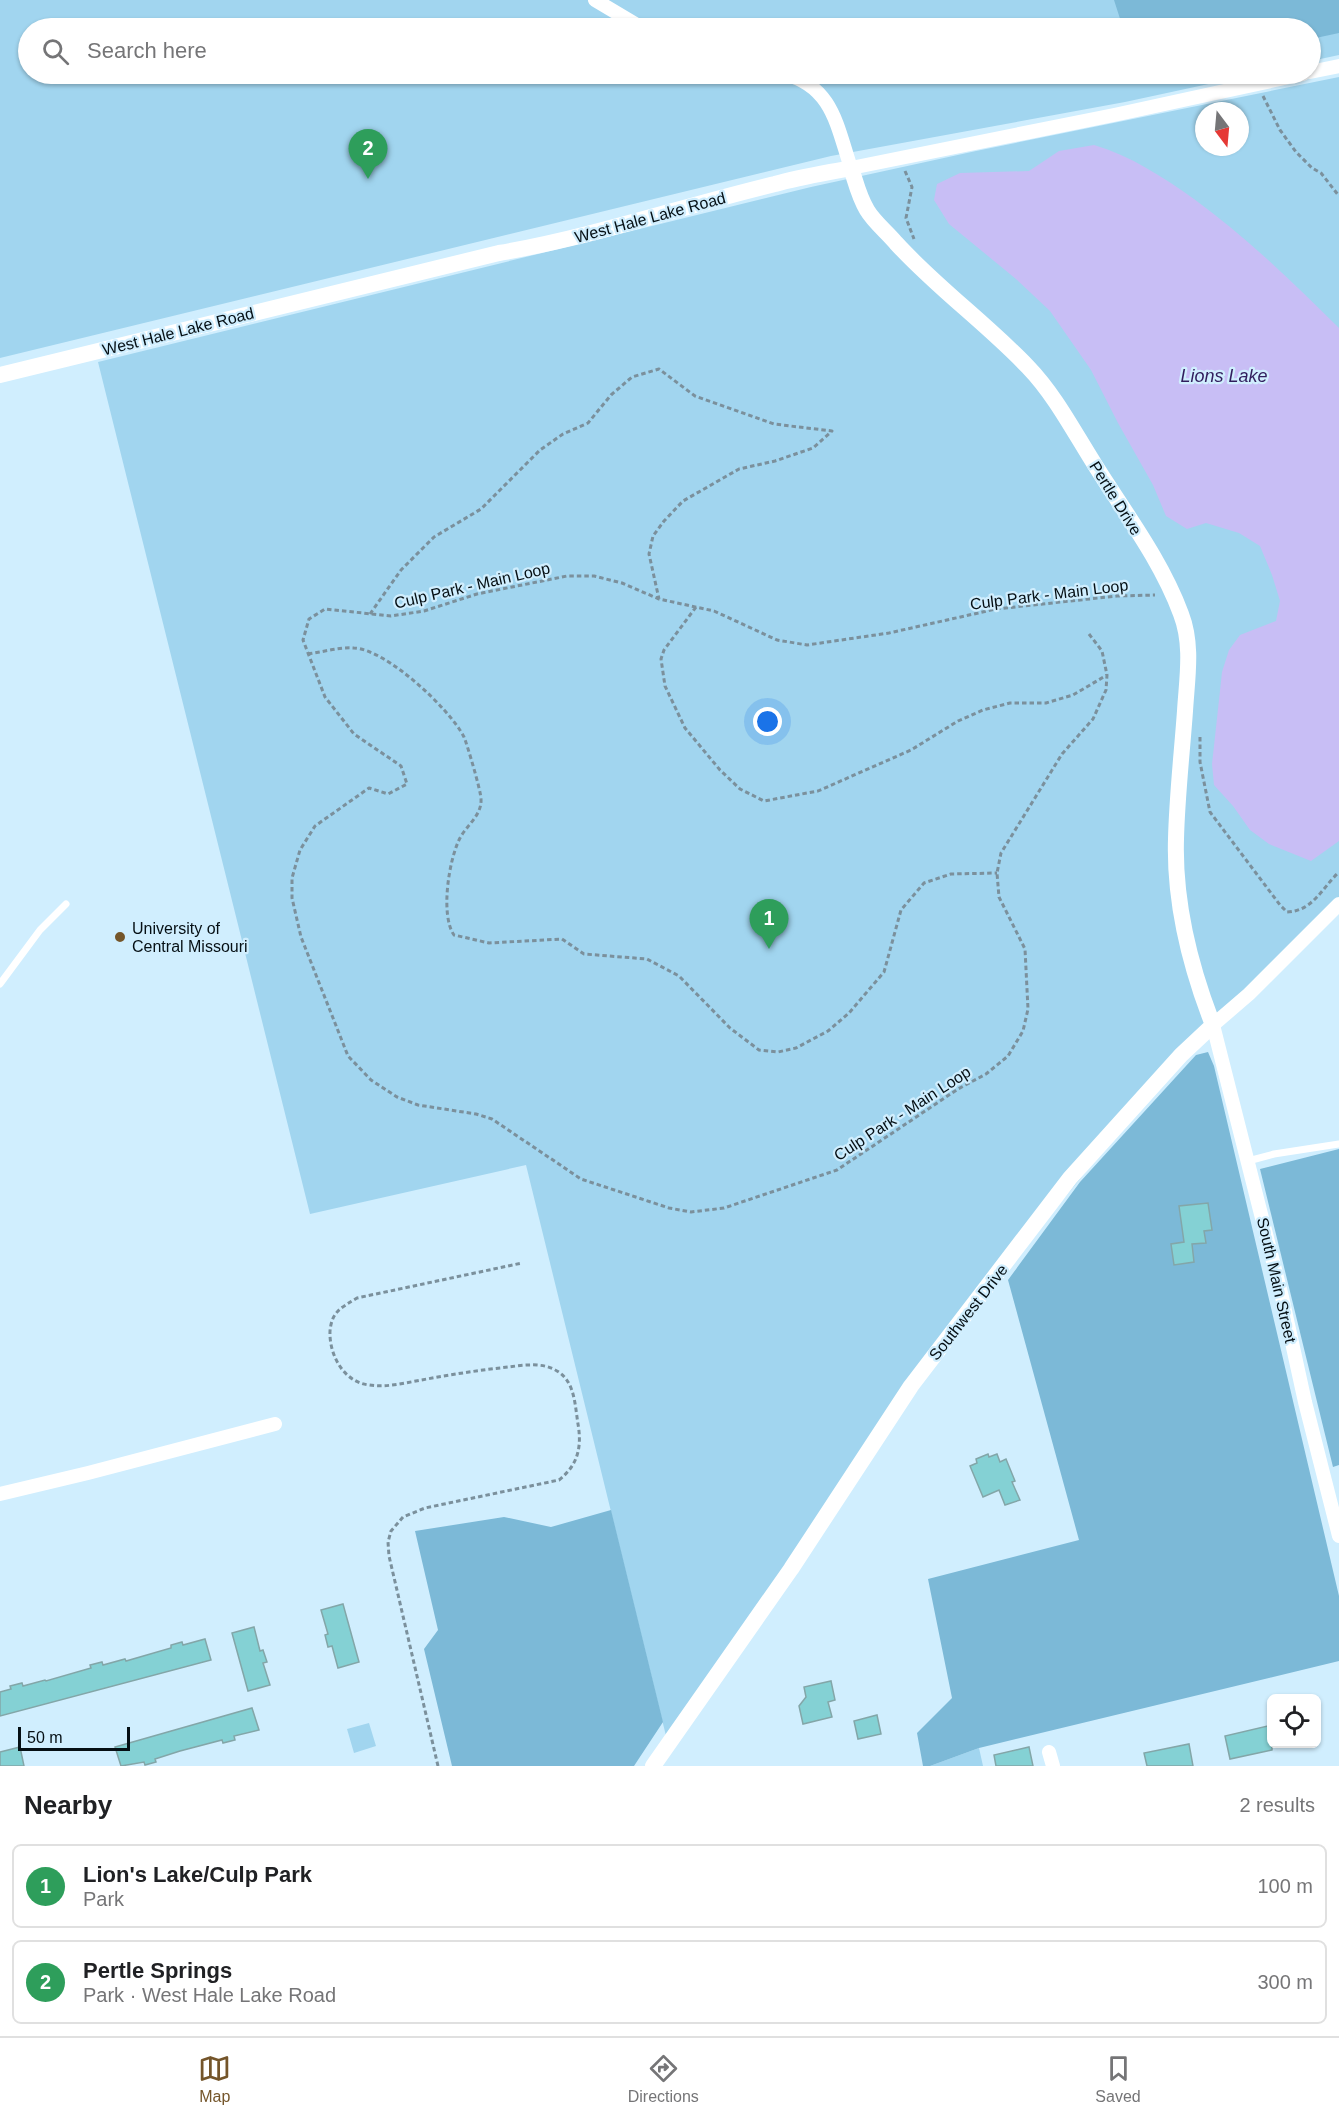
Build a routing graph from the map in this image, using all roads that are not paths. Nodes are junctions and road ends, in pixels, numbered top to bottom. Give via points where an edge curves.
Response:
1 (595, 0) edge
2 (625, 18) edge
3 (1339, 66) edge
4 (1321, 70) edge
5 (809, 84) edge
6 (1257, 84) edge
7 (851, 168) junction
8 (0, 375) edge
9 (66, 904) dead end
10 (1339, 904) edge
11 (0, 984) edge
12 (1214, 1025) junction
13 (1339, 1144) edge
14 (1248, 1161) junction
15 (275, 1424) dead end
16 (0, 1494) edge
17 (1339, 1536) edge
18 (1049, 1752) dead end
19 (653, 1766) edge
20 (1053, 1766) edge

1 - 2 street
3 - 4 street
5 - 7 street, Pertle Drive via 829,105
6 - 7 street, West Hale Lake Road
7 - 8 street, West Hale Lake Road
7 - 12 street, Pertle Drive via 868,212 921,270 1037,378 1149,551 1182,615 1189,651 1176,870 1189,952
9 - 11 lane via 40,930
10 - 12 street, Southwest Drive
12 - 14 street, South Main Street
12 - 19 street, Southwest Drive via 1181,1055 1070,1178 911,1386 791,1569
13 - 14 lane
14 - 17 street, South Main Street
15 - 16 street
18 - 20 street

